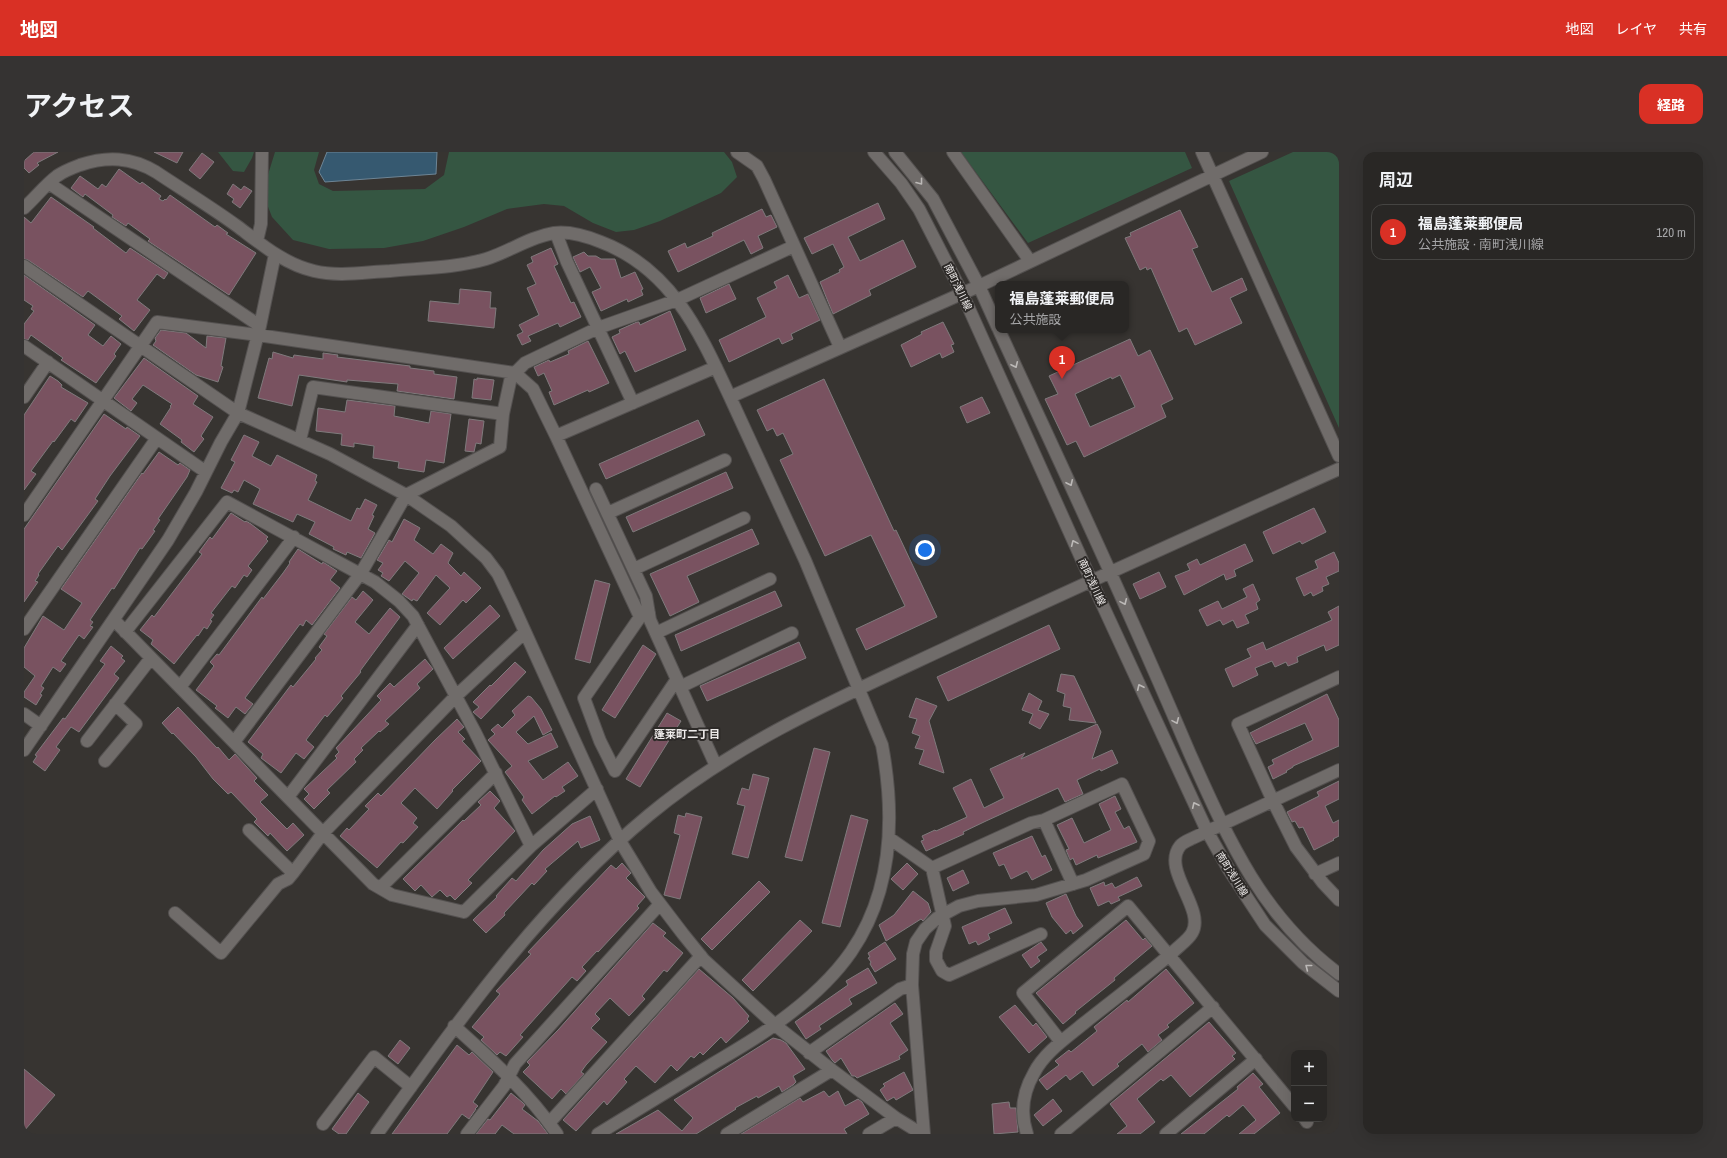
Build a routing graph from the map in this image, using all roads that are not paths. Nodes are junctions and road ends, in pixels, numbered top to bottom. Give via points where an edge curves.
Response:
1 (262, 152) edge
2 (737, 152) edge
3 (874, 152) edge
4 (895, 152) edge
5 (953, 152) edge
6 (1202, 152) edge
7 (1262, 152) edge
8 (1213, 174) junction
9 (50, 184) junction
10 (24, 208) edge
11 (556, 232) junction
12 (257, 241) junction
13 (794, 246) junction
14 (275, 254) junction
15 (1030, 261) junction
16 (24, 266) edge
17 (978, 286) junction
18 (962, 293) junction
19 (678, 300) junction
20 (995, 323) edge
21 (598, 328) junction
22 (259, 331) junction
23 (1000, 333) edge
24 (139, 345) junction
25 (24, 346) edge
26 (840, 347) junction
27 (48, 362) junction
28 (716, 367) junction
29 (515, 373) junction
30 (24, 397) edge
31 (730, 397) junction
32 (103, 400) junction
33 (633, 403) junction
34 (238, 413) junction
35 (503, 414) junction
36 (556, 436) junction
37 (157, 438) junction
38 (300, 440) junction
39 (1339, 456) edge
40 (725, 460) dead end
41 (1339, 469) edge
42 (206, 472) junction
43 (596, 489) dead end
44 (406, 495) junction
45 (608, 513) junction
46 (24, 515) edge
47 (744, 518) dead end
48 (294, 537) junction
49 (634, 569) junction
50 (1110, 572) junction
51 (361, 573) junction
52 (770, 579) dead end
53 (1091, 580) junction
54 (645, 615) junction
55 (114, 620) junction
56 (418, 625) junction
57 (24, 629) edge
58 (125, 632) junction
59 (525, 632) junction
60 (656, 633) junction
61 (792, 633) dead end
62 (151, 658) junction
63 (1339, 677) edge
64 (679, 683) junction
65 (180, 687) junction
66 (859, 689) junction
67 (456, 696) junction
68 (115, 704) junction
69 (24, 714) edge
70 (41, 726) junction
71 (87, 741) dead end
72 (234, 742) junction
73 (24, 750) edge
74 (105, 761) dead end
75 (716, 766) junction
76 (1339, 770) edge
77 (496, 773) junction
78 (597, 789) junction
79 (288, 797) junction
80 (1273, 801) junction
81 (1044, 820) junction
82 (1222, 825) junction
83 (249, 830) dead end
84 (1207, 831) junction
85 (323, 833) junction
86 (889, 838) junction
87 (620, 841) junction
88 (531, 846) junction
89 (1339, 863) edge
90 (932, 868) junction
91 (293, 873) junction
92 (1315, 874) junction
93 (1073, 884) junction
94 (380, 888) junction
95 (1339, 900) edge
96 (660, 904) junction
97 (175, 914) dead end
98 (943, 914) junction
99 (1041, 934) dead end
100 (1170, 954) junction
101 (701, 956) junction
102 (1339, 974) edge
103 (912, 985) junction
104 (1339, 991) edge
105 (1214, 1007) junction
106 (775, 1025) junction
107 (454, 1026) junction
108 (1062, 1042) junction
109 (809, 1053) junction
110 (1256, 1059) junction
111 (832, 1070) junction
112 (510, 1076) junction
113 (411, 1087) junction
114 (1291, 1102) edge
115 (896, 1118) junction
116 (549, 1123) junction
117 (323, 1124) dead end
118 (377, 1134) edge
119 (467, 1134) edge
120 (557, 1134) edge
121 (598, 1134) edge
122 (727, 1134) edge
123 (869, 1134) edge
124 (923, 1134) edge
125 (1027, 1134) edge
126 (1061, 1134) edge
127 (1166, 1134) edge

1 - 12 street via 261,224
2 - 13 street via 757,166
3 - 18 street, 南町浅川線 via 919,209
4 -> 17 street, 南町浅川線 via 933,199
5 - 15 street
6 - 8 street
7 - 8 street
8 - 15 street
8 - 39 street
9 - 10 street
9 - 12 street via 66,170 91,161 125,159 156,172
9 - 22 street
11 - 14 street via 538,236 469,264 423,268 330,273 295,265
11 - 19 street via 583,235 625,254 654,274
11 - 21 street
12 - 14 street
13 - 19 street
13 - 26 street
14 - 22 street
15 - 17 street
16 - 24 street
17 - 18 street
17 - 20 street, 南町浅川線
18 - 26 street
53 -> 18 street, 南町浅川線
19 - 21 street
19 - 28 street via 694,324
21 - 29 street via 525,363
21 - 33 street
22 - 24 street via 157,322
22 - 29 street
22 - 34 street
23 -> 50 street, 南町浅川線
24 - 32 street
24 - 34 street
25 - 27 street
26 - 31 street
27 - 30 street
27 - 32 street
28 - 31 street
28 - 33 street
29 - 35 street via 511,377
29 - 36 street via 533,389
31 - 66 street via 805,560
32 - 37 street
32 - 46 street
33 - 36 street
34 - 38 street
34 - 42 street
35 - 38 street via 313,387
35 - 44 street via 500,447
36 - 54 street
37 - 42 street
37 - 57 street
38 - 44 street
40 - 45 street
41 - 50 street
42 - 55 street via 168,540
43 - 45 street
44 - 51 street
44 - 59 street via 451,526 486,558 498,574
45 - 49 street
47 - 49 street
48 - 51 street
48 - 58 street via 227,502
48 - 65 street
49 - 54 street via 646,596
50 - 53 street
50 -> 82 street, 南町浅川線
51 - 56 street via 398,601
51 - 72 street
52 - 60 street
53 - 66 street
84 -> 53 street, 南町浅川線
54 - 60 street
54 - 64 street via 584,698 600,741 615,771
55 - 58 street
55 - 70 street
56 - 67 street
56 - 79 street
58 - 62 street
59 - 67 street
59 - 78 street
60 - 64 street
61 - 64 street
62 - 65 street
62 - 68 street
63 - 80 street via 1238,724
64 - 75 street
65 - 72 street
66 - 75 street via 807,713
66 - 86 street via 882,745 888,778
67 - 77 street
67 - 85 street
68 - 71 street
68 - 74 street via 136,724
69 - 70 street
70 - 73 street
72 - 79 street
75 - 87 street via 650,815
76 - 80 street
77 - 88 street
77 - 94 street
78 - 87 street
78 - 88 street
79 - 85 street
80 - 82 street
80 - 92 street via 1296,847
81 - 90 street
81 - 93 street
81 - 93 street via 1122,784 1149,841 1144,854
82 - 84 street
82 - 102 street, 南町浅川線 via 1244,866 1279,918 1323,962
83 - 91 street
84 - 100 street via 1181,845 1177,853 1176,867 1194,922 1192,933
104 -> 84 street, 南町浅川線 via 1303,963 1265,925
85 - 91 street
85 - 94 street
86 - 90 street
86 - 106 street via 877,899 866,926 851,952 811,996
87 - 96 street
87 - 107 street via 539,922
88 - 94 street via 464,912 392,895
89 - 92 street
90 - 98 street
91 - 97 street via 278,884 221,952
92 - 95 street
93 - 98 street via 1036,895 978,901
96 - 101 street
96 - 112 street via 515,1064
98 - 99 street via 945,929 936,956 940,969 949,975
98 - 103 street via 931,922 916,942
100 - 105 street
100 - 108 street
100 - 108 street via 1128,906 1023,993
101 - 106 street
101 - 116 street
103 - 109 street via 900,989
103 - 124 street
105 - 110 street
105 - 126 street
106 - 109 street
106 - 121 street
107 - 112 street
107 - 113 street
108 - 125 street via 1041,1062 1029,1083 1022,1112
109 - 111 street
110 - 114 street
110 - 127 street
111 - 115 street
111 - 122 street
112 - 116 street
112 - 119 street
113 - 117 street via 374,1057
113 - 118 street
115 - 123 street
115 - 124 street
116 - 120 street

